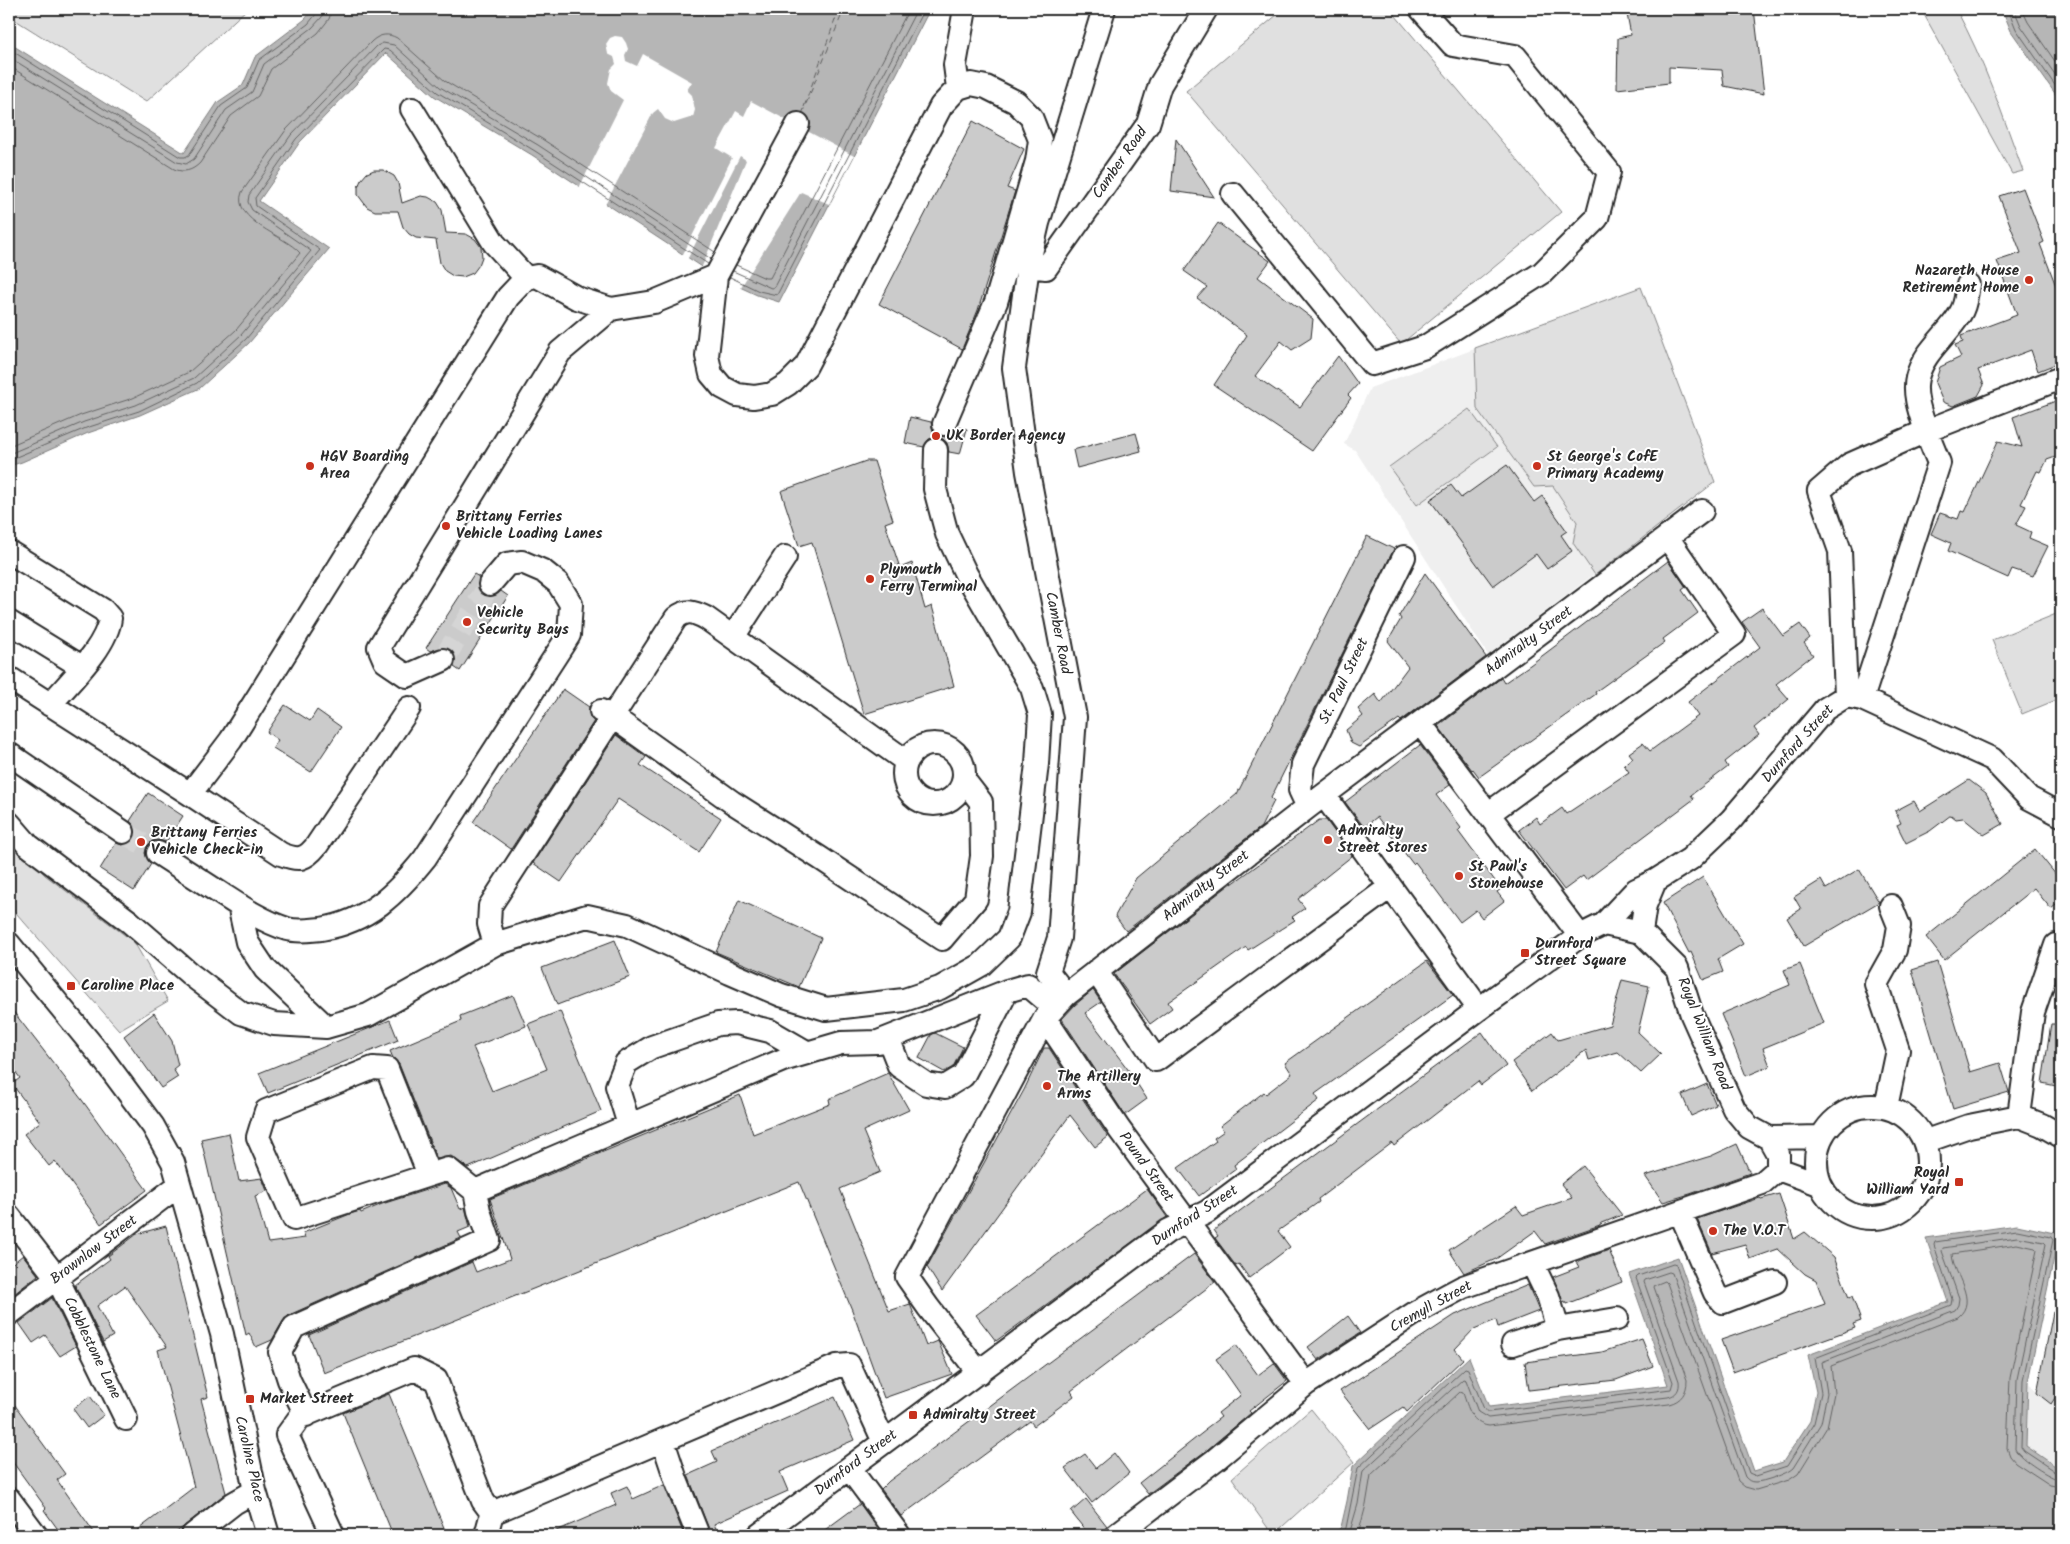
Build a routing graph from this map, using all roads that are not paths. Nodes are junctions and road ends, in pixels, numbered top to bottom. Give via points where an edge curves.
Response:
1 (965, 9) edge
2 (1104, 9) edge
3 (1206, 9) edge
4 (1421, 9) edge
5 (958, 88) junction
6 (412, 109) dead end
7 (798, 124) dead end
8 (1233, 194) dead end
9 (1028, 266) junction
10 (716, 276) junction
11 (526, 278) junction
12 (1968, 284) dead end
13 (611, 309) junction
14 (2061, 378) edge
15 (944, 424) dead end
16 (1926, 431) junction
17 (936, 450) dead end
18 (1702, 511) dead end
19 (1667, 537) junction
20 (9, 552) edge
21 (785, 557) dead end
22 (1404, 557) dead end
23 (490, 584) tunnel mouth
24 (9, 622) edge
25 (733, 638) junction
26 (443, 660) tunnel mouth
27 (82, 668) junction
28 (9, 678) edge
29 (1854, 698) junction
30 (50, 705) junction
31 (409, 708) dead end
32 (607, 714) junction
33 (1420, 723) junction
34 (9, 754) edge
35 (906, 761) junction
36 (964, 780) junction
37 (190, 794) junction
38 (1316, 801) junction
39 (1488, 814) junction
40 (2061, 815) edge
41 (9, 823) edge
42 (124, 832) tunnel mouth
43 (158, 853) tunnel mouth
44 (1655, 881) junction
45 (1390, 888) junction
46 (239, 905) junction
47 (1891, 906) dead end
48 (1604, 924) junction
49 (1641, 932) junction
50 (1580, 936) junction
51 (9, 944) edge
52 (495, 944) junction
53 (2056, 945) dead end
54 (1096, 971) junction
55 (1007, 991) junction
56 (1055, 1007) junction
57 (1479, 1009) junction
58 (326, 1026) junction
59 (888, 1038) junction
60 (808, 1052) junction
61 (1886, 1107) junction
62 (2019, 1116) junction
63 (629, 1125) junction
64 (2061, 1136) edge
65 (1820, 1137) junction
66 (1770, 1138) junction
67 (1926, 1142) junction
68 (1778, 1169) junction
69 (429, 1175) junction
70 (1819, 1184) junction
71 (180, 1185) junction
72 (475, 1191) junction
73 (1680, 1212) junction
74 (9, 1216) edge
75 (1186, 1222) junction
76 (1532, 1263) junction
77 (57, 1278) junction
78 (1776, 1282) dead end
79 (9, 1314) edge
80 (1617, 1320) dead end
81 (1558, 1329) junction
82 (1513, 1344) dead end
83 (979, 1373) junction
84 (1306, 1384) junction
85 (306, 1414) junction
86 (126, 1419) dead end
87 (663, 1440) junction
88 (884, 1442) junction
89 (849, 1468) junction
90 (255, 1491) junction
91 (9, 1499) edge
92 (492, 1513) junction
93 (269, 1533) edge
94 (36, 1535) edge
95 (193, 1535) edge
96 (333, 1535) edge
97 (486, 1535) edge
98 (698, 1535) edge
99 (759, 1535) edge
100 (899, 1535) edge
101 (1116, 1535) edge

1 - 5 street via 955,65
2 - 9 street, Camber Road via 1038,223
3 - 9 street, Camber Road via 1160,85 1148,124 1046,268
4 - 8 street via 1453,45 1515,56 1609,172 1597,218 1542,273 1425,347 1372,364
5 - 10 street via 941,106 806,366 772,394 754,397 737,394 722,387 711,374 707,356
5 - 15 street via 971,84 986,87 1016,102 1031,118 1040,140 1037,161 996,302
6 - 11 street via 494,243
7 - 10 street
9 - 56 street, Camber Road via 1014,368 1028,472 1074,717 1059,938 1048,972
10 - 13 street via 654,302
11 - 13 street via 538,276 577,298
11 - 37 street via 508,297 231,740
12 - 16 street via 1960,314 1925,359 1917,379 1917,400
13 - 26 street via 560,352 379,647 385,661 407,676
14 - 16 street
16 - 29 street via 1939,463
16 - 29 street via 1849,465 1820,491 1840,551
17 - 52 street via 935,490 947,534 966,574 1032,688 1040,714 1019,912 1009,938 981,965 940,988 904,1000 826,1009 780,995 627,925 587,916
18 - 19 street, Admiralty Street
19 - 33 street, Admiralty Street
19 - 39 street via 1734,634
20 - 27 street via 103,610 110,618 99,645
21 - 25 street
22 - 38 street, St. Paul Street via 1303,764 1300,790
23 - 46 street via 507,564 522,562 543,571 558,583 571,604 569,636 426,858 404,885 385,901 342,926 289,930 271,924
24 - 27 street
25 - 32 street via 693,611 683,612
25 - 35 street
27 - 30 street
28 - 30 street
29 - 40 street via 1992,759 2029,798
29 - 44 street, Durnford Street via 1825,709 1731,820 1690,859
30 - 37 street
31 - 37 street via 308,856 295,860 281,854
32 - 36 street via 732,802 942,939 976,899 982,856 981,802
32 - 52 street via 490,906 489,924
33 - 38 street, Admiralty Street
33 - 39 street
34 - 42 street
35 - 36 street via 919,748 931,744 950,748 963,765
35 - 36 street via 905,782 910,793 929,804 942,803 958,793
38 - 45 street, St. Paul Street
38 - 54 street, Admiralty Street
39 - 50 street
41 - 58 street via 28,844 241,1013 274,1024
43 - 46 street
44 - 48 street, Durnford Street via 1636,890
44 - 49 street via 1645,905
45 - 54 street via 1156,1060
45 - 57 street, St. Paul Street
46 - 58 street via 247,942 265,969
47 - 61 street via 1899,926 1895,950 1876,984 1898,1050
48 - 49 street
48 - 50 street, Durnford Street
49 - 66 street, Royal William Road via 1677,968 1692,1015 1734,1109 1749,1127
50 - 57 street, Durnford Street
51 - 71 street, Caroline Place via 75,1022 153,1126 173,1162
52 - 58 street via 368,1015
53 - 62 street via 2033,1012
54 - 56 street, Admiralty Street
55 - 56 street via 1028,985
55 - 59 street
55 - 59 street via 963,1076 945,1087 926,1084 899,1066
56 - 75 street, Pound Street via 1119,1130
56 - 83 street, Admiralty Street via 907,1277
57 - 75 street, Durnford Street via 1207,1212
59 - 60 street via 878,1042 841,1043
60 - 63 street
60 - 63 street via 770,1031 737,1023 718,1024 652,1047 626,1063 617,1086
61 - 65 street via 1855,1108 1838,1116
61 - 67 street via 1902,1114
62 - 64 street
62 - 67 street via 1969,1126
63 - 72 street
65 - 66 street
65 - 70 street via 1815,1165
66 - 68 street via 1778,1154
67 - 70 street via 1928,1167 1925,1182 1909,1205 1892,1216 1880,1219 1849,1215 1833,1204
68 - 70 street
68 - 73 street, Cremyll Street via 1762,1183
69 - 69 street via 294,1219 258,1137 266,1112 373,1068 387,1068
69 - 72 street via 448,1169
71 - 77 street, Brownlow Street
71 - 90 street, Caroline Place via 222,1334
72 - 85 street via 489,1240 294,1327 280,1352 289,1380
73 - 76 street, Cremyll Street
73 - 78 street via 1715,1293 1724,1302
74 - 77 street, Cobblestone Lane
75 - 83 street, Durnford Street via 1168,1232
75 - 84 street, Pound Street
76 - 81 street via 1548,1296
76 - 84 street, Cremyll Street via 1462,1287 1415,1313
77 - 79 street, Brownlow Street
77 - 86 street, Cobblestone Lane
80 - 81 street
81 - 82 street
83 - 88 street, Durnford Street
84 - 101 street, Cremyll Street via 1215,1460
85 - 92 street via 414,1369 436,1380 483,1500
85 - 96 street via 300,1417 288,1435
87 - 88 street via 837,1366 849,1365
87 - 92 street
87 - 98 street
88 - 89 street, Durnford Street
89 - 99 street, Durnford Street
89 - 100 street
90 - 93 street, Caroline Place
90 - 95 street
91 - 94 street
92 - 97 street

